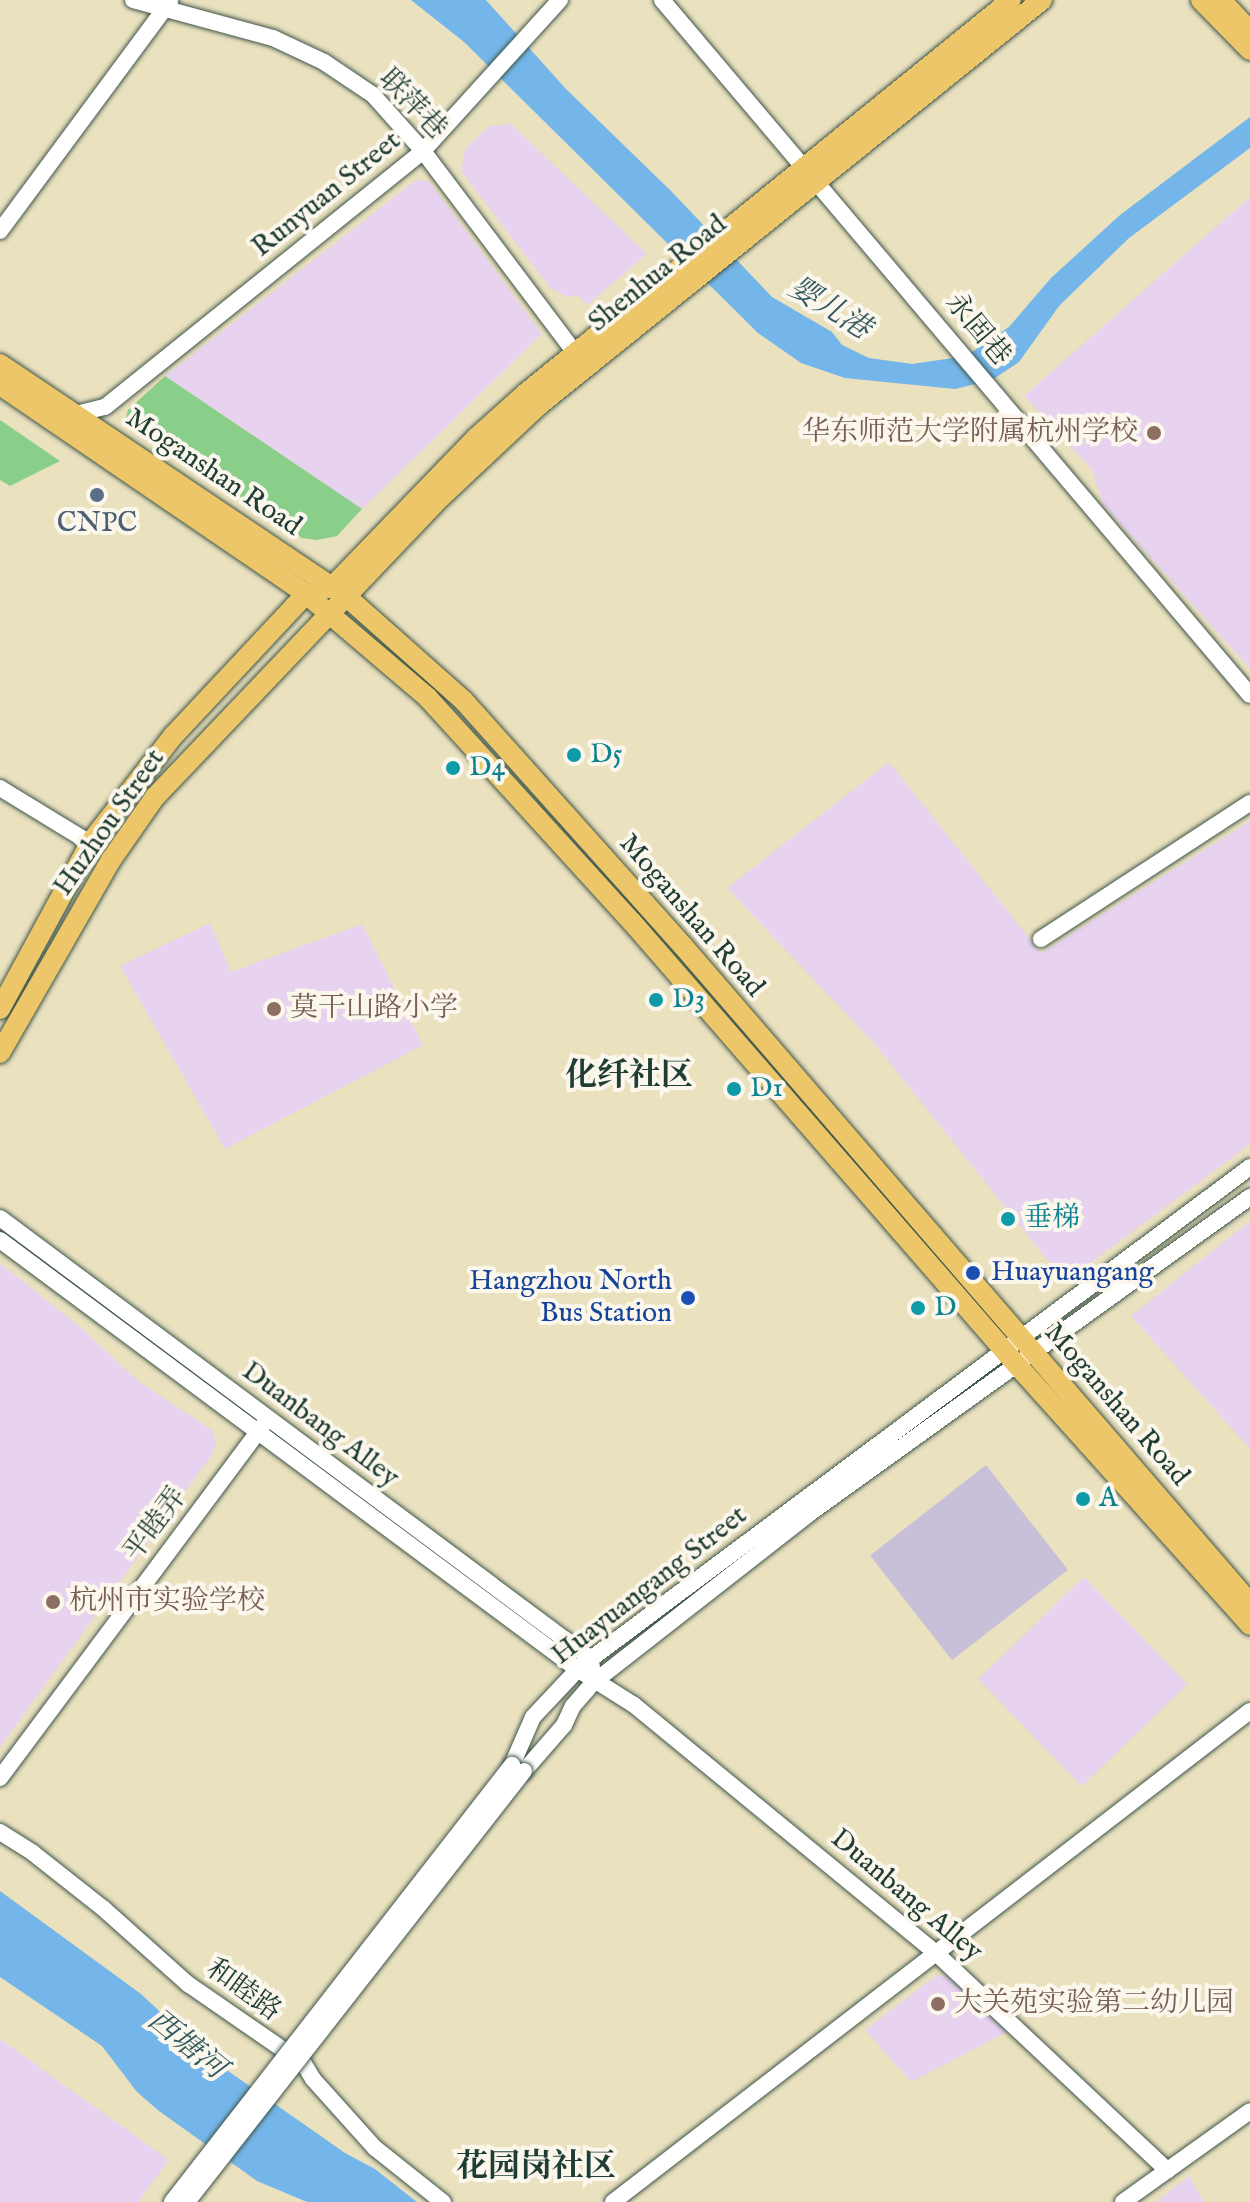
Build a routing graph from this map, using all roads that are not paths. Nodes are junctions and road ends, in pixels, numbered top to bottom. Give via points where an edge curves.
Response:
1 (133, 0) edge
2 (560, 0) edge
3 (662, 0) edge
4 (1011, 0) edge
5 (1042, 0) edge
6 (1201, 0) edge
7 (1221, 0) edge
8 (168, 4) edge
9 (1250, 31) edge
10 (1250, 50) edge
11 (423, 151) junction
12 (809, 175) junction
13 (0, 231) edge
14 (684, 279) junction
15 (575, 353) junction
16 (0, 364) edge
17 (0, 385) edge
18 (105, 407) junction
19 (76, 414) junction
20 (106, 434) junction
21 (340, 592) junction
22 (306, 594) junction
23 (331, 614) junction
24 (1250, 695) edge
25 (0, 788) edge
26 (1250, 803) edge
27 (90, 843) junction
28 (1041, 939) dead end
29 (0, 1009) edge
30 (0, 1053) edge
31 (1250, 1167) edge
32 (1250, 1197) edge
33 (0, 1218) edge
34 (0, 1240) edge
35 (1019, 1351) junction
36 (267, 1418) junction
37 (256, 1433) junction
38 (1250, 1603) edge
39 (1250, 1625) edge
40 (591, 1659) junction
41 (577, 1669) junction
42 (594, 1682) junction
43 (1250, 1711) edge
44 (518, 1768) junction
45 (0, 1778) edge
46 (0, 1832) edge
47 (937, 1954) junction
48 (1250, 2111) edge
49 (1167, 2170) junction
50 (172, 2202) edge
51 (187, 2202) edge
52 (443, 2202) edge
53 (613, 2202) edge
54 (1123, 2202) edge

1 - 8 street, 联萍巷
2 - 11 street, Runyuan Street
3 - 12 street, 永固巷
4 - 12 main road, Shenhua Road
5 - 12 main road, Shenhua Road
6 - 10 main road
7 - 9 main road
8 - 11 street, 联萍巷 via 273,38 324,62 373,95
8 - 13 street
11 - 15 street, 联萍巷
11 - 18 street, Runyuan Street
12 - 14 main road, Shenhua Road
12 - 24 street, 永固巷
14 - 15 main road, Shenhua Road
14 - 21 main road, Shenhua Road via 511,430
15 - 21 main road, Shenhua Road via 477,437
16 - 19 main road, Moganshan Road
17 - 22 main road, Moganshan Road
18 - 19 street, Runyuan Street
18 - 20 street
19 - 20 main road, Moganshan Road
20 - 21 main road, Moganshan Road
21 - 22 main road
21 - 23 main road, Shenhua Road
21 - 35 main road, Moganshan Road via 483,721
22 - 23 main road, Moganshan Road
22 - 27 main road, Huzhou Street via 173,736
23 - 30 main road, Huzhou Street via 155,797 111,860
23 - 35 main road, Moganshan Road via 472,744
25 - 27 street
26 - 28 street
27 - 29 main road, Huzhou Street
31 - 35 street, Huayuangang Street
32 - 35 street, Huayuangang Street
33 - 36 street, Duanbang Alley
34 - 37 street, Duanbang Alley
35 - 38 main road, Moganshan Road
35 - 39 main road, Moganshan Road
35 - 40 street, Huayuangang Street
35 - 42 street, Huayuangang Street
36 - 37 street, 平睦弄
36 - 40 street, Duanbang Alley
37 - 41 street, Duanbang Alley
37 - 45 street, 平睦弄
40 - 41 street, Huayuangang Street
40 - 42 street
41 - 42 street, Duanbang Alley
41 - 44 street, Huayuangang Street via 533,1717
42 - 44 street, Huayuangang Street via 564,1725
42 - 47 street, Duanbang Alley via 634,1705
43 - 47 street
44 - 50 street, Huayuangang Street, bridge
44 - 51 street, Huayuangang Street, bridge
46 - 52 street, 和睦路 via 104,1909 188,1984 304,2064 375,2148
47 - 49 street, Duanbang Alley
47 - 53 street
48 - 49 street
49 - 54 street

